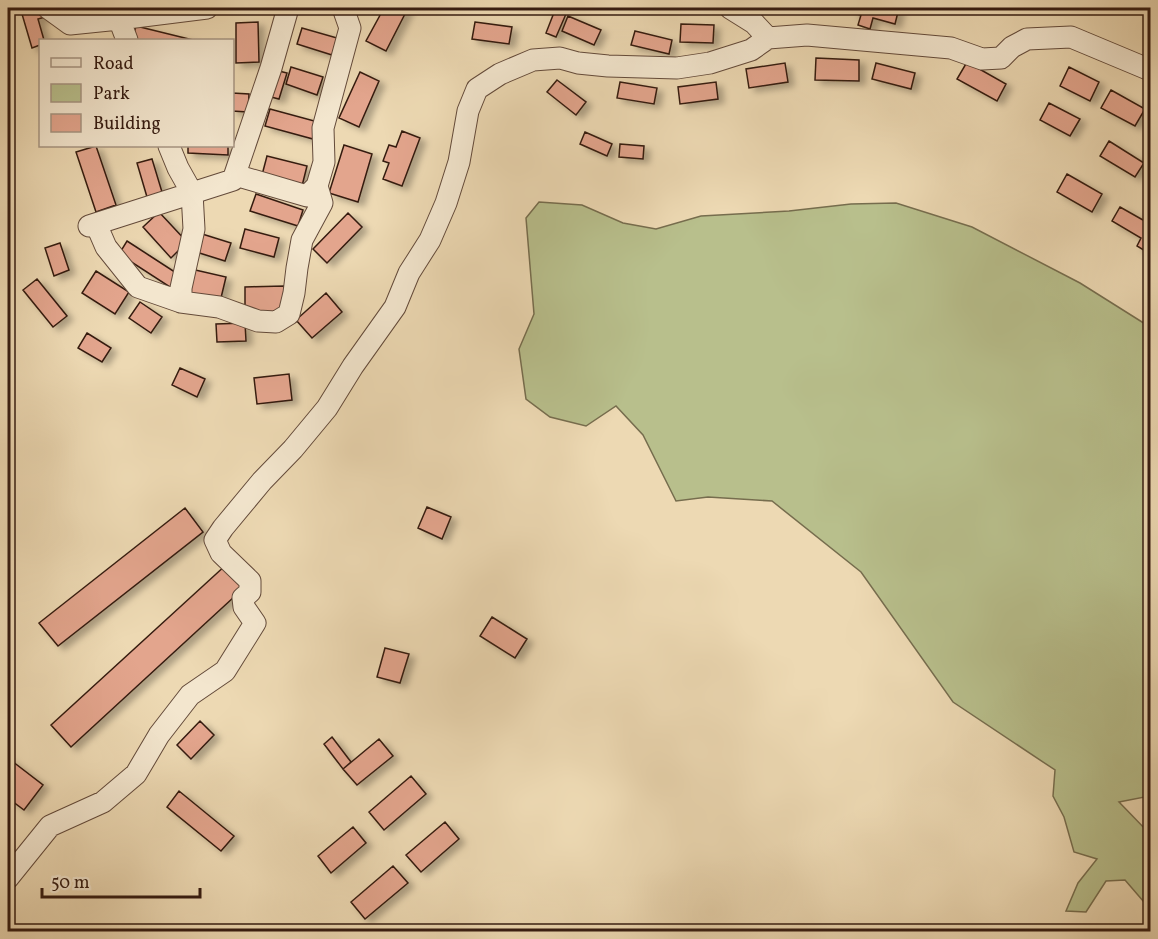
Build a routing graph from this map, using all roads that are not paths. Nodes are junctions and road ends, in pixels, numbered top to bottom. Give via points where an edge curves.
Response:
1 (48, 8) edge
2 (207, 8) edge
3 (288, 8) edge
4 (343, 8) edge
5 (730, 8) edge
6 (119, 19) junction
7 (768, 38) junction
8 (128, 39) edge
9 (1150, 70) edge
10 (169, 147) edge
11 (235, 175) junction
12 (317, 186) junction
13 (192, 193) junction
14 (181, 302) junction
15 (8, 878) edge

1 - 6 street via 70,24
2 - 6 street
3 - 11 street
4 - 12 street via 350,28 323,128 324,162
5 - 7 street via 754,23
6 - 8 street
7 - 9 street via 807,35 951,48 982,59 1001,58 1027,39 1071,37
7 - 15 street via 751,50 710,63 676,68 608,66 560,58 533,60 477,89 446,203 395,307 327,408 215,540 221,553 250,581 244,607 255,623 225,671 190,695 159,735 136,774 103,802 50,826
10 - 13 street
11 - 12 street via 307,196
11 - 13 street via 233,180
12 - 14 street via 322,203 302,240 289,314 276,322 258,321 219,307
13 - 14 street via 194,229
13 - 14 street via 92,225 138,286

